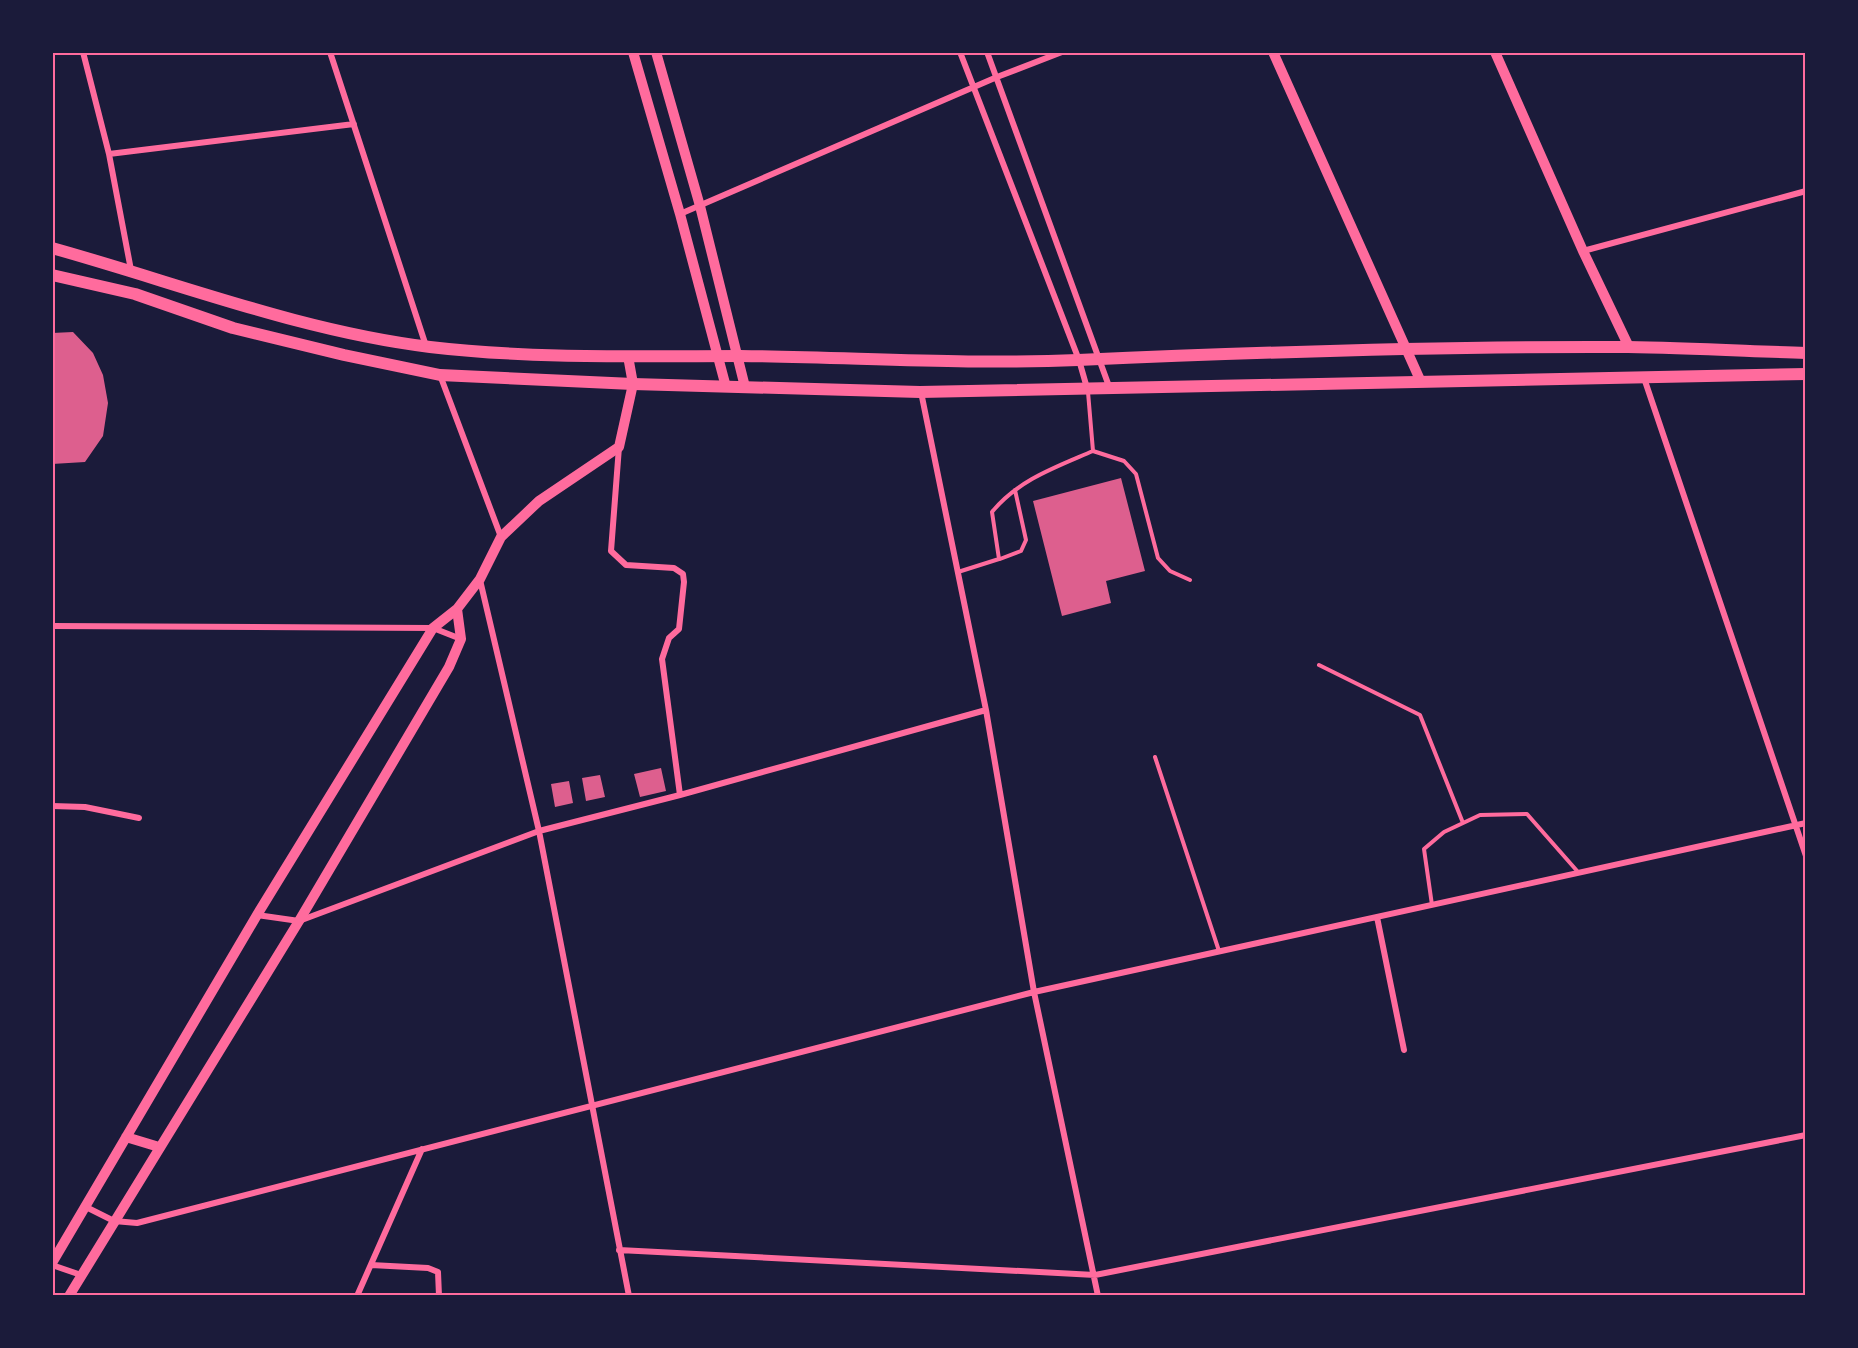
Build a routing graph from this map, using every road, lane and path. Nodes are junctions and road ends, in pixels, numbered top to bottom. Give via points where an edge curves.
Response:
1 (83, 52) edge
2 (330, 52) edge
3 (633, 52) edge
4 (656, 52) edge
5 (960, 52) edge
6 (987, 52) edge
7 (1062, 52) edge
8 (1273, 52) edge
9 (1495, 52) edge
10 (996, 77) junction
11 (973, 87) junction
12 (675, 119) junction
13 (354, 124) junction
14 (655, 126) junction
15 (109, 154) junction
16 (1806, 191) edge
17 (700, 206) junction
18 (680, 214) junction
19 (52, 248) edge
20 (1583, 251) junction
21 (131, 270) junction
22 (52, 275) edge
23 (426, 346) junction
24 (1629, 347) junction
25 (1407, 350) junction
26 (1806, 353) edge
27 (628, 356) junction
28 (737, 356) junction
29 (719, 357) junction
30 (1101, 358) junction
31 (1079, 360) junction
32 (1806, 374) edge
33 (440, 375) junction
34 (1644, 378) junction
35 (1421, 382) junction
36 (633, 384) junction
37 (726, 387) junction
38 (745, 387) junction
39 (1087, 388) junction
40 (1110, 389) junction
41 (920, 392) junction
42 (620, 447) junction
43 (1093, 451) junction
44 (1015, 490) junction
45 (501, 537) junction
46 (999, 559) junction
47 (958, 572) junction
48 (480, 579) junction
49 (1190, 580) dead end
50 (457, 609) junction
51 (52, 626) edge
52 (433, 628) junction
53 (461, 639) junction
54 (1319, 665) dead end
55 (986, 710) junction
56 (1155, 757) dead end
57 (680, 795) junction
58 (52, 806) edge
59 (138, 818) dead end
60 (1463, 823) junction
61 (1806, 823) edge
62 (1795, 825) junction
63 (539, 831) junction
64 (1806, 855) edge
65 (1579, 873) junction
66 (1432, 905) junction
67 (257, 915) junction
68 (1377, 917) junction
69 (299, 921) junction
70 (1219, 951) junction
71 (1034, 992) junction
72 (1404, 1050) dead end
73 (593, 1107) junction
74 (1806, 1135) edge
75 (126, 1137) junction
76 (159, 1148) junction
77 (422, 1149) junction
78 (86, 1207) junction
79 (114, 1221) junction
80 (619, 1250) junction
81 (52, 1264) edge
82 (370, 1264) junction
83 (81, 1275) junction
84 (1095, 1275) junction
85 (69, 1296) edge
86 (357, 1296) edge
87 (440, 1296) edge
88 (629, 1296) edge
89 (1098, 1296) edge

1 - 15 street
2 - 13 street
3 - 14 street
4 - 12 street
5 - 11 street
6 - 10 street
7 - 10 street
8 - 25 street
9 - 20 street
10 - 11 street
10 - 30 street
11 - 17 street
11 - 31 street
12 - 14 street
12 - 17 street
13 - 15 street
13 - 23 street
14 - 18 street
15 - 21 street
16 - 20 street
17 - 18 street
17 - 28 street
18 - 29 street
19 - 21 main road
20 - 24 street
21 - 23 main road via 245,308
22 - 33 main road via 135,294 233,328
23 - 27 main road via 502,354
24 - 25 main road
24 - 26 main road
25 - 30 main road
25 - 35 street
27 - 29 main road
27 - 36 street
28 - 29 main road
28 - 31 main road
28 - 38 street
29 - 37 street
30 - 31 main road
30 - 40 street
31 - 39 street
32 - 34 main road
33 - 36 main road
33 - 45 street
34 - 35 main road
34 - 62 street
35 - 40 main road
36 - 37 main road
36 - 42 street
37 - 38 main road
38 - 41 main road
39 - 40 main road
39 - 41 main road
39 - 43 lane
41 - 47 street
42 - 45 street via 539,501
42 - 57 street via 611,551 626,565 674,568 683,574 679,629 669,638 662,659
43 - 44 lane via 1026,481
43 - 49 lane via 1124,461 1136,474 1158,558 1170,571
44 - 46 lane via 992,512
44 - 46 lane via 1026,540 1021,551
45 - 48 street
46 - 47 lane
47 - 55 street
48 - 50 street
48 - 63 street
50 - 52 street
50 - 53 street
51 - 52 street
52 - 53 street
52 - 67 street
53 - 69 street via 449,666
54 - 60 lane via 1420,715
55 - 57 street
55 - 71 street
56 - 70 lane
57 - 63 street
58 - 59 street via 85,807
60 - 65 lane via 1480,815 1527,814
60 - 66 lane via 1444,832 1424,849
61 - 62 street
62 - 64 street
62 - 65 street
63 - 69 street
63 - 73 street
65 - 66 street
66 - 68 street
67 - 69 street
67 - 75 street
68 - 70 street
68 - 72 street
69 - 76 street
70 - 71 street
71 - 73 street
71 - 84 street
73 - 77 street
73 - 80 street
74 - 84 street
75 - 76 street
75 - 78 street
76 - 79 street
77 - 79 street via 137,1223
77 - 82 street
78 - 79 street
78 - 81 street
79 - 83 street
80 - 84 street
80 - 88 street
81 - 83 street
82 - 86 street
82 - 87 street via 438,1272
83 - 85 street
84 - 89 street

